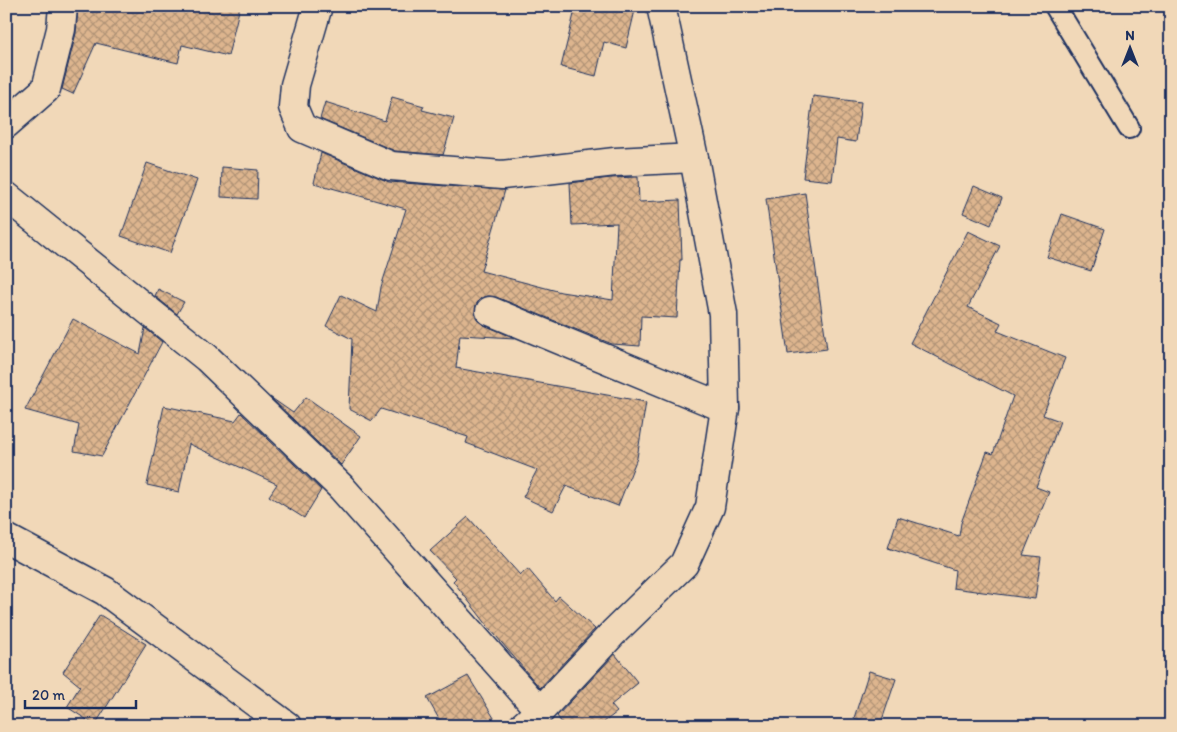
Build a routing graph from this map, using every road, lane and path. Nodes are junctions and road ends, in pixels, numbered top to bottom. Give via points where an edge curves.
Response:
1 (63, 6) edge
2 (318, 6) edge
3 (661, 6) edge
4 (1055, 6) edge
5 (6, 124) edge
6 (1129, 128) dead end
7 (694, 158) junction
8 (6, 196) edge
9 (490, 311) dead end
10 (724, 408) junction
11 (6, 538) edge
12 (532, 718) edge
13 (287, 726) edge

1 - 5 street via 61,29 46,89
2 - 7 street via 295,84 293,107 302,128 391,166 502,175 615,162
3 - 7 street
4 - 6 lane
7 - 10 street via 723,314
8 - 12 street via 207,358 341,487
9 - 10 street
10 - 12 street via 710,507 684,564
11 - 13 street via 105,591

